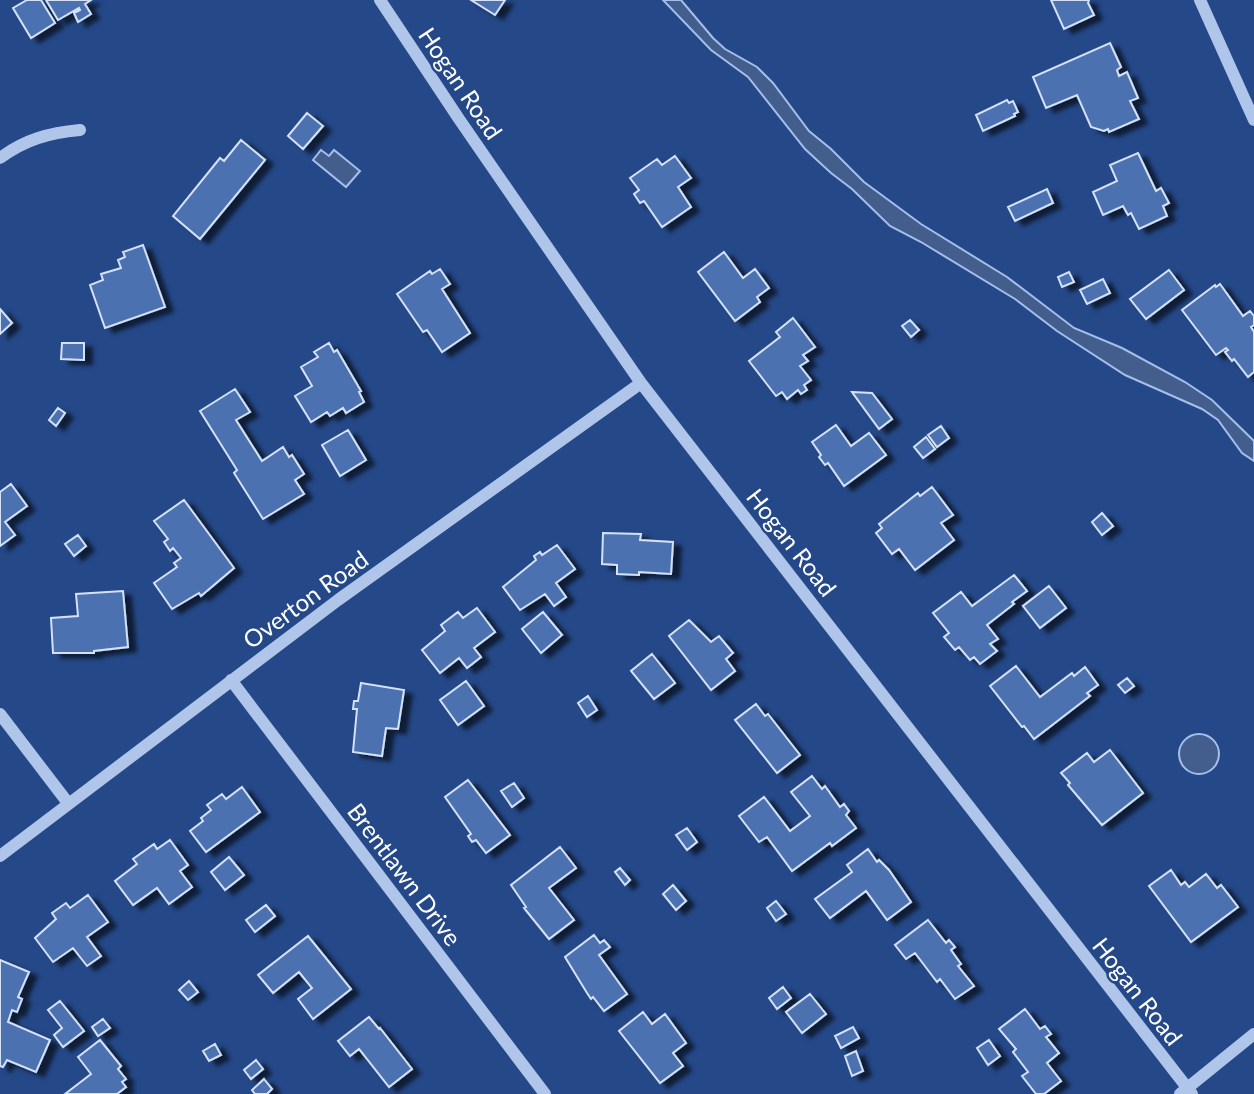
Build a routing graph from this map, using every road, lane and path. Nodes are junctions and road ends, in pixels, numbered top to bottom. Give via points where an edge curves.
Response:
1 (380, 0) edge
2 (1200, 0) edge
3 (1254, 120) edge
4 (80, 130) dead end
5 (0, 158) edge
6 (641, 383) junction
7 (231, 680) junction
8 (0, 714) edge
9 (68, 803) junction
10 (0, 856) edge
11 (1254, 1034) edge
12 (1186, 1092) edge
13 (545, 1094) edge

1 - 6 street, Hogan Road
2 - 3 street
4 - 5 street via 35,138
6 - 7 street, Overton Road
6 - 12 street, Hogan Road
7 - 9 street, Overton Road
7 - 13 street, Brentlawn Drive
8 - 9 street
9 - 10 street, Overton Road
11 - 12 street

